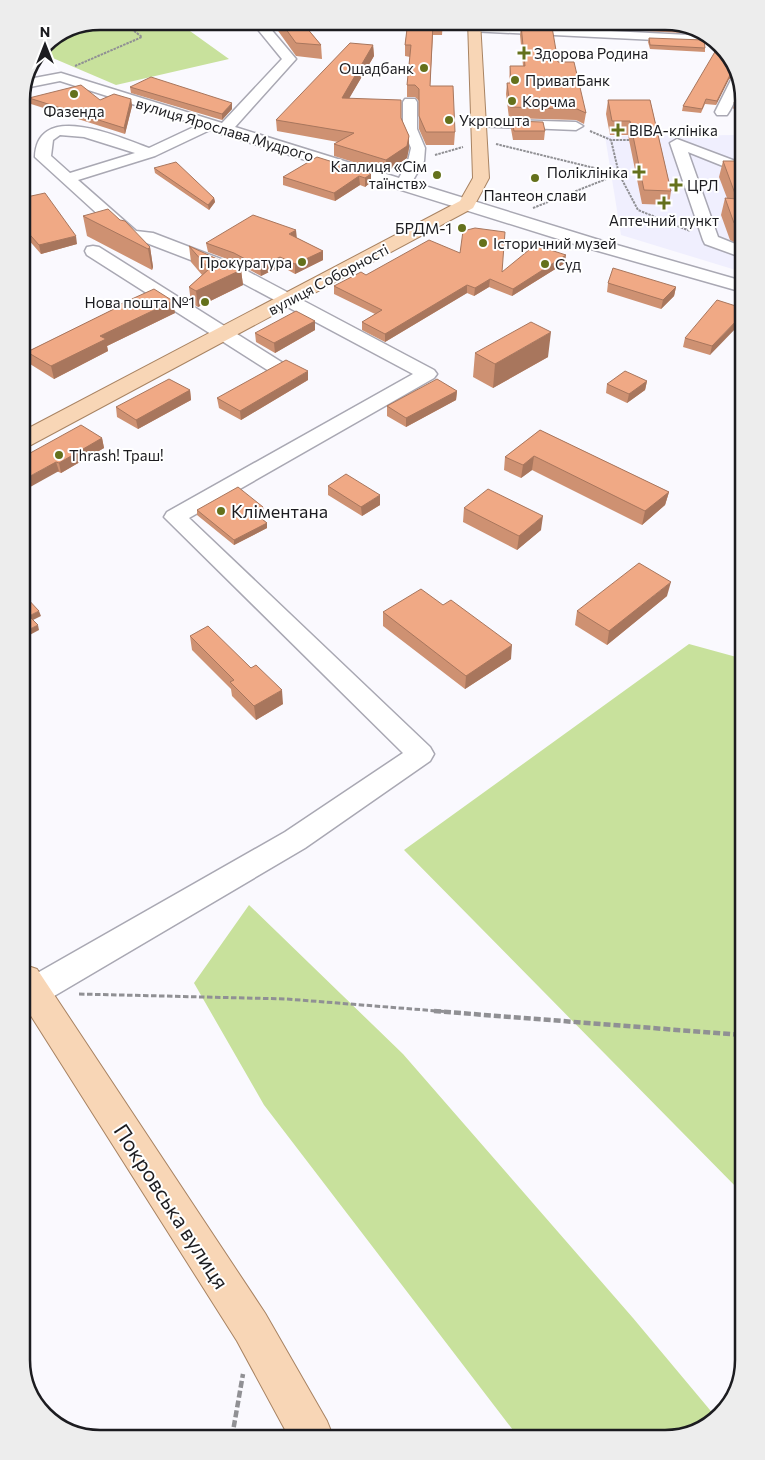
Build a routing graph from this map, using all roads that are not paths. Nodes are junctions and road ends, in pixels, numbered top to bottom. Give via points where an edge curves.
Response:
1 (265, 30) edge
2 (474, 30) edge
3 (554, 30) edge
4 (700, 39) edge
5 (38, 67) edge
6 (55, 75) junction
7 (32, 82) edge
8 (734, 88) edge
9 (410, 102) edge
10 (722, 112) dead end
11 (479, 123) junction
12 (576, 126) road end
13 (216, 128) junction
14 (150, 152) junction
15 (735, 166) edge
16 (68, 178) junction
17 (403, 185) junction
18 (467, 204) junction
19 (735, 250) edge
20 (93, 251) dead end
21 (735, 285) edge
22 (289, 298) junction
23 (224, 333) junction
24 (276, 367) edge
25 (30, 436) edge
26 (30, 985) edge
27 (30, 988) edge
28 (309, 1430) edge

1 - 13 street via 289,59
2 - 11 main road
3 - 4 street
5 - 6 street
6 - 7 street, вулиця Ярослава Мудрого
6 - 13 street, вулиця Ярослава Мудрого
8 - 10 street
9 - 17 street via 410,129 418,148 416,161
11 - 12 street
11 - 18 main road via 481,178
13 - 14 street
13 - 17 street, вулиця Ярослава Мудрого
14 - 16 street
14 - 16 street via 80,131 52,134 45,140 43,157
15 - 19 street via 677,143 711,240
16 - 22 street via 131,235 146,237 228,268
17 - 18 street, вулиця Ярослава Мудрого
18 - 21 street, вулиця Ярослава Мудрого
18 - 22 main road, вулиця Соборності
20 - 23 street
22 - 23 main road, вулиця Соборності
22 - 26 street via 428,374 175,517 421,754 294,840
23 - 24 street
23 - 25 main road, вулиця Соборності
27 - 28 main road, Покровська вулиця via 251,1327

